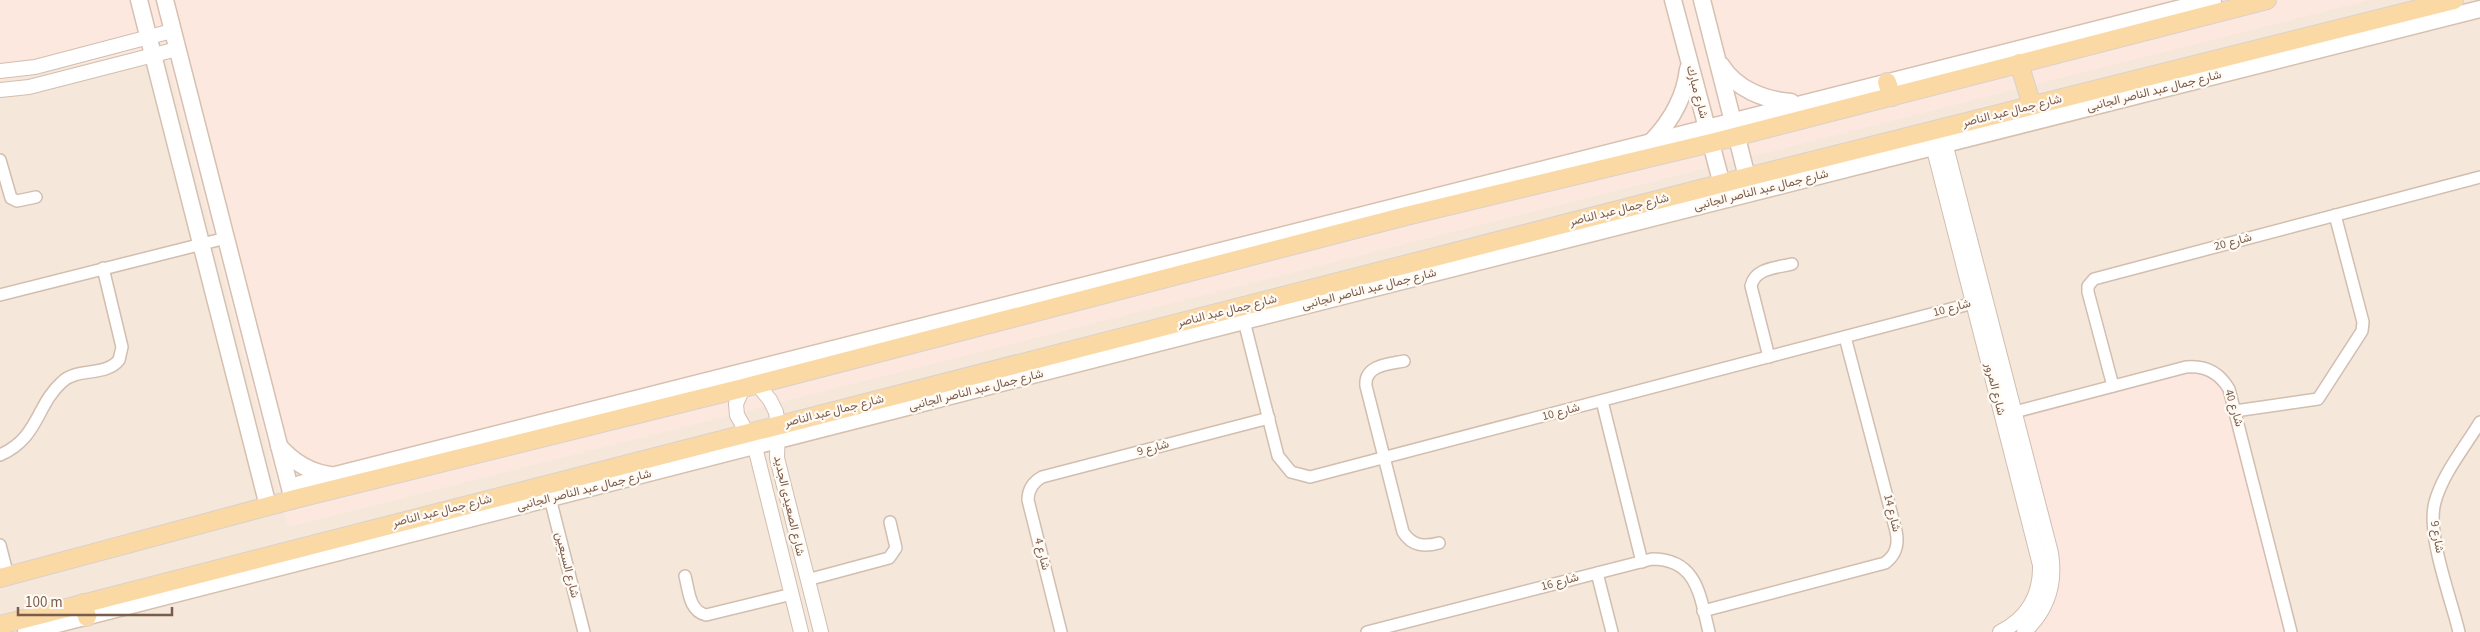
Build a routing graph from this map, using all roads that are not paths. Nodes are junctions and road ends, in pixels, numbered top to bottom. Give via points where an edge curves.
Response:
1 (140, 0) edge
2 (165, 0) edge
3 (1673, 0) edge
4 (1702, 0) edge
5 (1712, 0) edge
6 (2267, 0) edge
7 (2454, 0) edge
8 (2219, 4) edge
9 (2480, 9) edge
10 (1708, 24) junction
11 (172, 31) junction
12 (149, 37) junction
13 (177, 49) junction
14 (154, 55) junction
15 (1717, 58) junction
16 (2019, 63) junction
17 (1689, 64) junction
18 (0, 71) edge
19 (1889, 89) junction
20 (0, 90) edge
21 (1806, 101) junction
22 (2032, 106) junction
23 (1735, 128) junction
24 (1708, 135) junction
25 (1937, 138) junction
26 (1652, 141) junction
27 (0, 160) edge
28 (1748, 177) junction
29 (2480, 177) edge
30 (1724, 191) junction
31 (36, 197) dead end
32 (1404, 210) junction
33 (2335, 215) junction
34 (226, 238) junction
35 (201, 244) junction
36 (1792, 264) dead end
37 (103, 268) junction
38 (0, 295) edge
39 (1979, 301) junction
40 (1244, 321) junction
41 (917, 335) junction
42 (1845, 337) junction
43 (1769, 357) junction
44 (1404, 361) dead end
45 (750, 386) junction
46 (2113, 386) junction
47 (1602, 401) junction
48 (2235, 411) junction
49 (2008, 413) junction
50 (1269, 418) junction
51 (2480, 422) edge
52 (778, 433) junction
53 (752, 440) junction
54 (279, 445) junction
55 (464, 450) junction
56 (0, 455) edge
57 (1384, 459) junction
58 (619, 474) junction
59 (337, 476) junction
60 (1037, 479) joint
61 (550, 498) junction
62 (294, 499) junction
63 (268, 506) junction
64 (470, 512) junction
65 (890, 522) dead end
66 (1439, 543) dead end
67 (0, 545) edge
68 (1642, 562) junction
69 (1597, 573) junction
70 (685, 576) dead end
71 (4, 577) edge
72 (807, 580) junction
73 (792, 594) junction
74 (85, 610) junction
75 (1704, 611) junction
76 (0, 625) edge
77 (26, 632) edge
78 (584, 632) edge
79 (801, 632) edge
80 (820, 632) edge
81 (1061, 632) edge
82 (1368, 632) edge
83 (1612, 632) edge
84 (1709, 632) edge
85 (2000, 632) edge
86 (2024, 632) edge
87 (2291, 632) edge
88 (2460, 632) edge

1 - 12 main road
2 - 11 main road
3 - 17 main road, شارع مبارك
4 - 10 main road
5 - 10 main road
6 - 8 main road
7 - 22 main road, شارع جمال عبد الناصر
8 - 16 main road
8 - 19 main road
9 - 25 main road, شارع جمال عبد الناصر الجانبى
10 - 15 main road
11 - 12 street
11 - 13 main road
12 - 14 main road
12 - 18 street via 35,67
13 - 14 street
13 - 34 main road
14 - 20 street via 29,87
14 - 35 main road
15 - 21 main road via 1725,71 1748,90 1776,100
15 - 23 main road
16 - 19 main road
16 - 22 main road
17 - 24 main road, شارع مبارك
17 - 26 main road via 1680,100
19 - 21 main road
19 - 23 main road
21 - 23 main road
22 - 25 main road, شارع جمال عبد الناصر
23 - 24 main road
23 - 28 main road
24 - 26 main road
24 - 30 main road, شارع مبارك
24 - 32 main road
25 - 28 main road, شارع جمال عبد الناصر
25 - 30 main road, شارع جمال عبد الناصر الجانبى
25 - 39 street, شارع المرور
26 - 32 main road
27 - 31 street via 11,198 17,201
28 - 30 main road, شارع جمال عبد الناصر
29 - 33 street, شارع 20
30 - 40 main road, شارع جمال عبد الناصر الجانبى
30 - 52 main road, شارع جمال عبد الناصر
32 - 41 main road
33 - 46 street, شارع 20 via 2092,280 2088,292
33 - 48 street via 2361,311 2362,331 2318,399
34 - 35 street
34 - 54 main road
35 - 37 street
35 - 63 main road
36 - 43 street via 1762,271 1752,282 1750,290
37 - 38 street
37 - 56 street via 122,347 119,360 108,369 75,374 64,380 28,434
39 - 42 street, شارع 10
39 - 49 street, شارع المرور
40 - 50 street, شارع 10
40 - 52 main road, شارع جمال عبد الناصر الجانبى
41 - 45 main road
41 - 55 main road
42 - 43 street, شارع 10
42 - 75 street, شارع 14 via 1896,531 1898,543 1894,555 1885,563
43 - 47 street, شارع 10
44 - 57 street via 1376,367 1366,378
45 - 52 street, شارع الصعيدى الجديد via 774,406
45 - 53 street, شارع الصعيدى الجديد via 737,399 736,410 739,421
45 - 55 main road
46 - 48 street, شارع 40 via 2186,367 2201,367 2226,382
46 - 49 street, شارع 40
47 - 57 street, شارع 10
47 - 68 street
48 - 87 street, شارع 40
49 - 85 street, شارع المرور via 2040,575 2028,610
49 - 86 street, شارع المرور via 2052,564 2046,602
50 - 57 street, شارع 10 via 1278,456 1298,475 1317,477
50 - 60 street, شارع 9
51 - 88 street, شارع 9 via 2442,484 2433,513 2435,538
52 - 53 main road, شارع جمال عبد الناصر
52 - 72 street, شارع الصعيدى الجديد via 777,458
53 - 58 main road, شارع جمال عبد الناصر
53 - 73 street, شارع الصعيدى الجديد
54 - 59 main road via 288,456 311,470
54 - 62 main road
55 - 59 main road
55 - 62 main road
57 - 66 street via 1406,536 1419,545
58 - 61 main road, شارع جمال عبد الناصر الجانبى
58 - 64 main road, شارع جمال عبد الناصر
59 - 62 main road via 297,485
60 - 81 street, شارع 4 via 1030,487 1028,500
61 - 64 main road, شارع جمال عبد الناصر الجانبى
61 - 78 street, شارع السبعين
62 - 63 main road
63 - 71 main road
64 - 74 main road, شارع جمال عبد الناصر
65 - 72 street via 896,548 889,558
67 - 71 street
68 - 69 street, شارع 16
68 - 75 street, شارع 16 via 1661,559 1682,567 1696,582
69 - 82 street, شارع 16
69 - 83 street
70 - 73 street via 693,606 706,616
72 - 80 street, شارع الصعيدى الجديد
73 - 79 street, شارع الصعيدى الجديد
74 - 76 main road, شارع جمال عبد الناصر
74 - 77 main road
75 - 84 street, شارع 16

